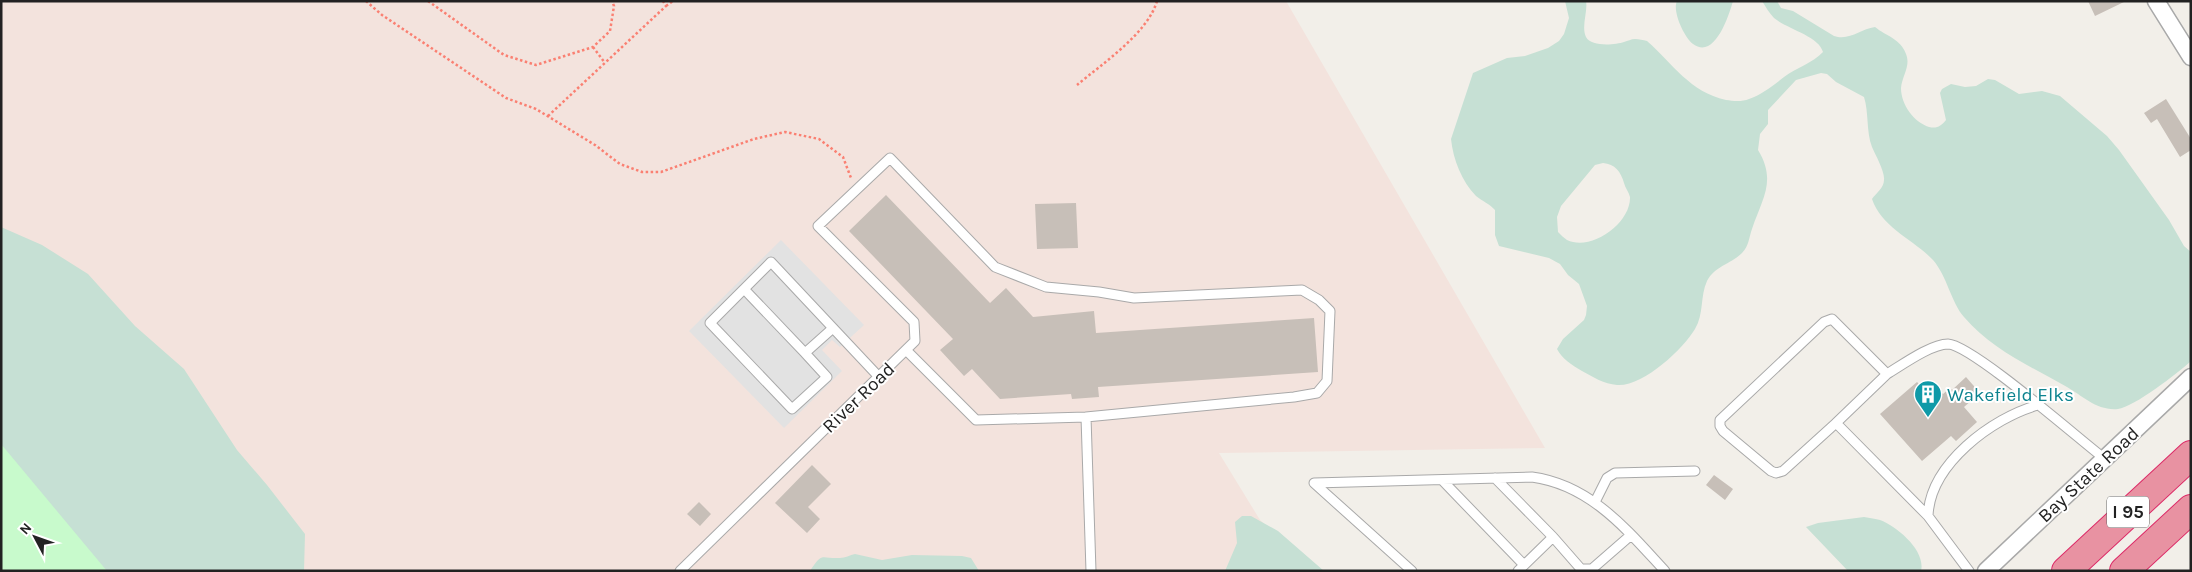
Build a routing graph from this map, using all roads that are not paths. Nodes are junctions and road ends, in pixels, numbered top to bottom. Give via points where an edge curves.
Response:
1 (2156, 1) edge
2 (2191, 58) edge
3 (744, 289) junction
4 (833, 328) junction
5 (906, 350) junction
6 (805, 353) junction
7 (1887, 374) junction
8 (879, 376) junction
9 (2191, 377) edge
10 (2038, 405) junction
11 (1086, 417) junction
12 (1836, 423) junction
13 (2191, 455) edge
14 (2105, 460) junction
15 (1696, 471) dead end
16 (1495, 478) junction
17 (1442, 480) junction
18 (1595, 502) junction
19 (2191, 509) edge
20 (1928, 516) junction
21 (1631, 535) junction
22 (1553, 537) junction
23 (1521, 568) edge
24 (680, 571) edge
25 (1091, 571) edge
26 (1412, 571) edge
27 (1665, 571) edge
28 (1969, 571) edge
29 (1986, 571) edge
30 (2066, 571) edge
31 (2124, 571) edge

1 - 2 street
3 - 4 lane via 771,262
3 - 6 lane
3 - 6 lane via 710,323 792,409 827,377
4 - 6 lane
4 - 8 lane
5 - 8 lane, River Road
5 - 11 lane, River Road via 976,420
5 - 11 lane, River Road via 915,341 914,322 818,226 890,158 995,268 1046,287 1134,298 1302,290 1330,310 1327,381 1317,393 1294,398
7 - 10 lane via 1927,351 1949,344 1969,352
7 - 12 lane
7 - 12 lane via 1836,321 1827,320 1723,417 1720,424 1770,471 1778,473
8 - 24 lane, River Road
9 - 14 street, Bay State Road
10 - 14 lane
10 - 20 lane via 2020,410 1987,429 1953,460 1934,488
11 - 25 lane
12 - 20 lane
13 - 30 highway, I 95
14 - 29 street, Bay State Road
15 - 18 lane via 1615,473 1607,478
16 - 17 lane
16 - 18 lane via 1544,479
16 - 22 lane
17 - 23 lane
17 - 26 lane via 1314,483
18 - 21 lane
19 - 31 highway, I 95
20 - 28 lane
21 - 22 lane via 1594,568 1585,570 1579,568
21 - 27 lane
22 - 23 lane

